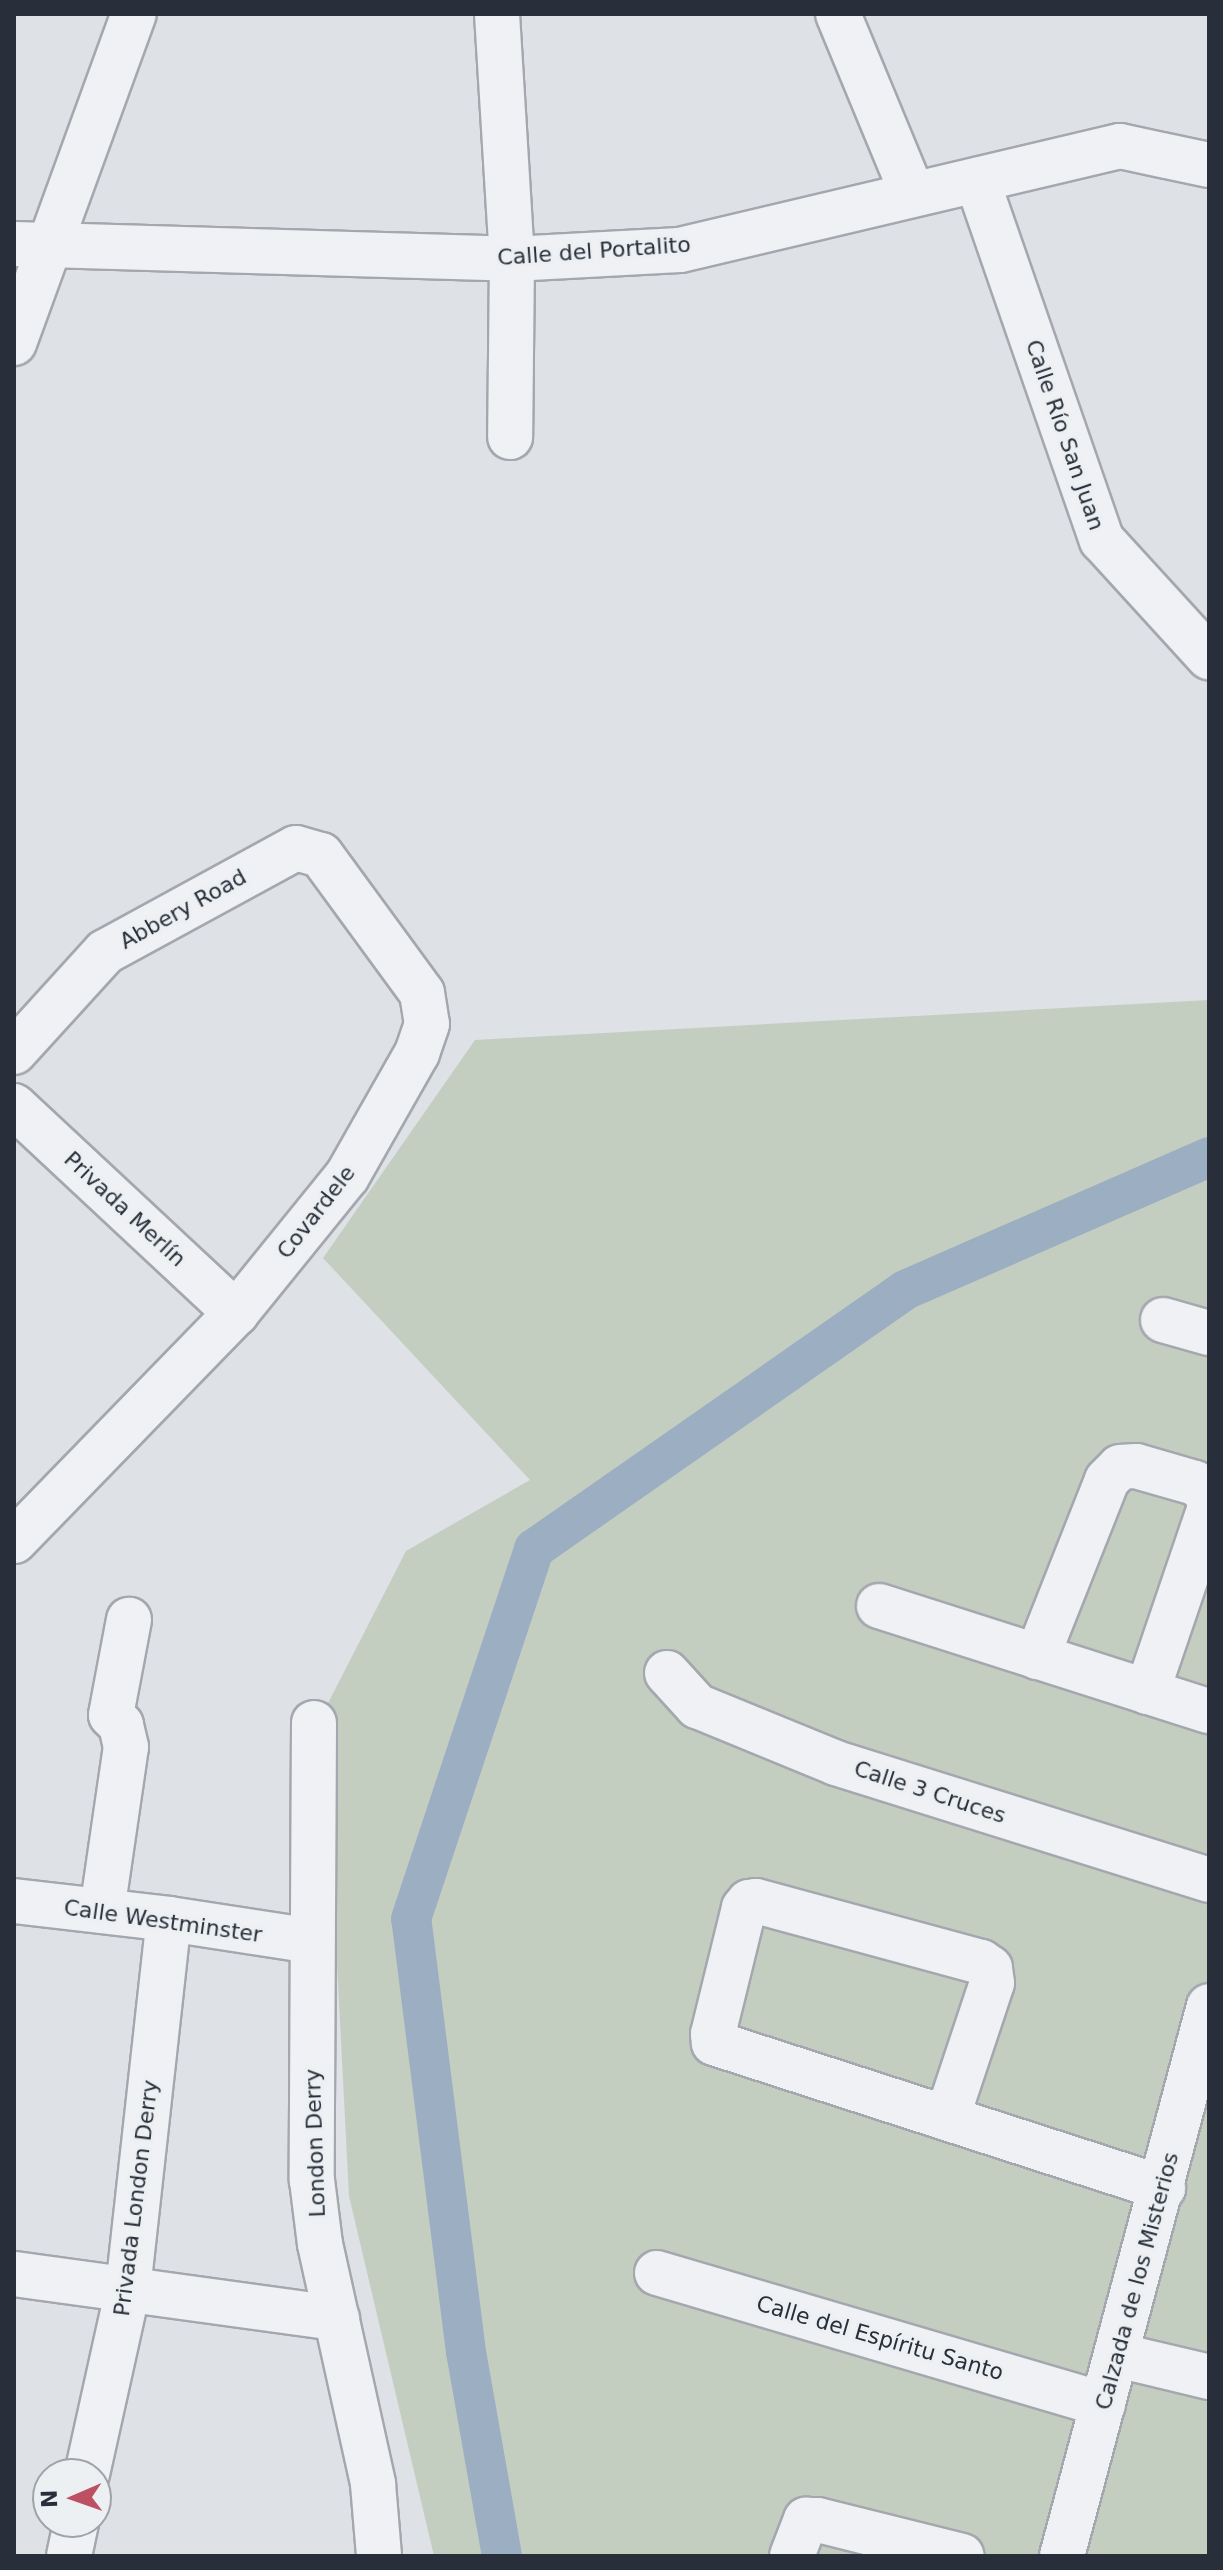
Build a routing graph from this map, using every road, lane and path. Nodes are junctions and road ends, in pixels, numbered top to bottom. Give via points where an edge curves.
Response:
1 (134, 14) edge
2 (497, 14) edge
3 (838, 14) edge
4 (1209, 165) edge
5 (977, 180) junction
6 (912, 193) junction
7 (32, 246) edge
8 (512, 259) junction
9 (14, 343) edge
10 (510, 437) dead end
11 (1209, 657) edge
12 (296, 848) joint
13 (14, 1052) edge
14 (14, 1106) edge
15 (236, 1313) junction
16 (1163, 1320) dead end
17 (1209, 1333) edge
18 (1209, 1503) edge
19 (1209, 1510) edge
20 (14, 1541) edge
21 (879, 1606) dead end
22 (129, 1620) dead end
23 (1037, 1657) junction
24 (667, 1673) dead end
25 (1147, 1692) junction
26 (1209, 1711) edge
27 (314, 1723) dead end
28 (1209, 1880) edge
29 (14, 1901) edge
30 (102, 1911) junction
31 (169, 1919) junction
32 (312, 1941) junction
33 (1207, 2024) edge
34 (947, 2118) junction
35 (1163, 2188) junction
36 (657, 2273) dead end
37 (14, 2274) edge
38 (128, 2289) junction
39 (337, 2318) junction
40 (1117, 2355) junction
41 (1209, 2377) edge
42 (1103, 2404) junction
43 (91, 2458) edge
44 (858, 2542) edge
45 (379, 2556) edge
46 (792, 2556) edge
47 (962, 2556) edge
48 (1062, 2556) edge

1 - 7 street
2 - 8 street
3 - 6 street
4 - 5 street, Calle del Portalito via 1120,146
5 - 6 street, Calle del Portalito
5 - 11 street, Calle Río San Juan via 1102,540
6 - 8 street, Calle del Portalito via 680,250
7 - 8 street, Calle del Portalito
7 - 9 street
8 - 10 street
12 - 13 street, Abbery Road via 105,952
12 - 15 street, Covardele via 321,855 422,993 427,1024 417,1053 347,1176
14 - 15 street, Privada Merlín
15 - 20 street, Covardele
16 - 17 street
18 - 23 street via 1207,1492 1195,1483 1136,1466 1120,1467 1107,1480
19 - 25 street
21 - 23 street
22 - 30 street via 111,1715 99,1732 94,1767 118,1802
23 - 25 street
24 - 28 street, Calle 3 Cruces via 697,1706 836,1763
25 - 26 street
27 - 32 street, London Derry
29 - 30 street, Calle Westminster
30 - 31 street, Calle Westminster
31 - 32 street, Calle Westminster
31 - 38 street, Privada London Derry
32 - 39 street, London Derry via 312,2180
33 - 35 street, Calzada de los Misterios
34 - 34 street via 714,2043 749,1902 990,1968 992,1983
34 - 35 street
35 - 40 street, Calzada de los Misterios
36 - 42 street, Calle del Espíritu Santo
37 - 38 street
38 - 39 street
38 - 43 street, Privada London Derry
39 - 45 street, London Derry via 373,2484
40 - 41 street
40 - 42 street, Calzada de los Misterios
42 - 48 street, Calzada de los Misterios
44 - 46 street via 806,2520
44 - 47 street

